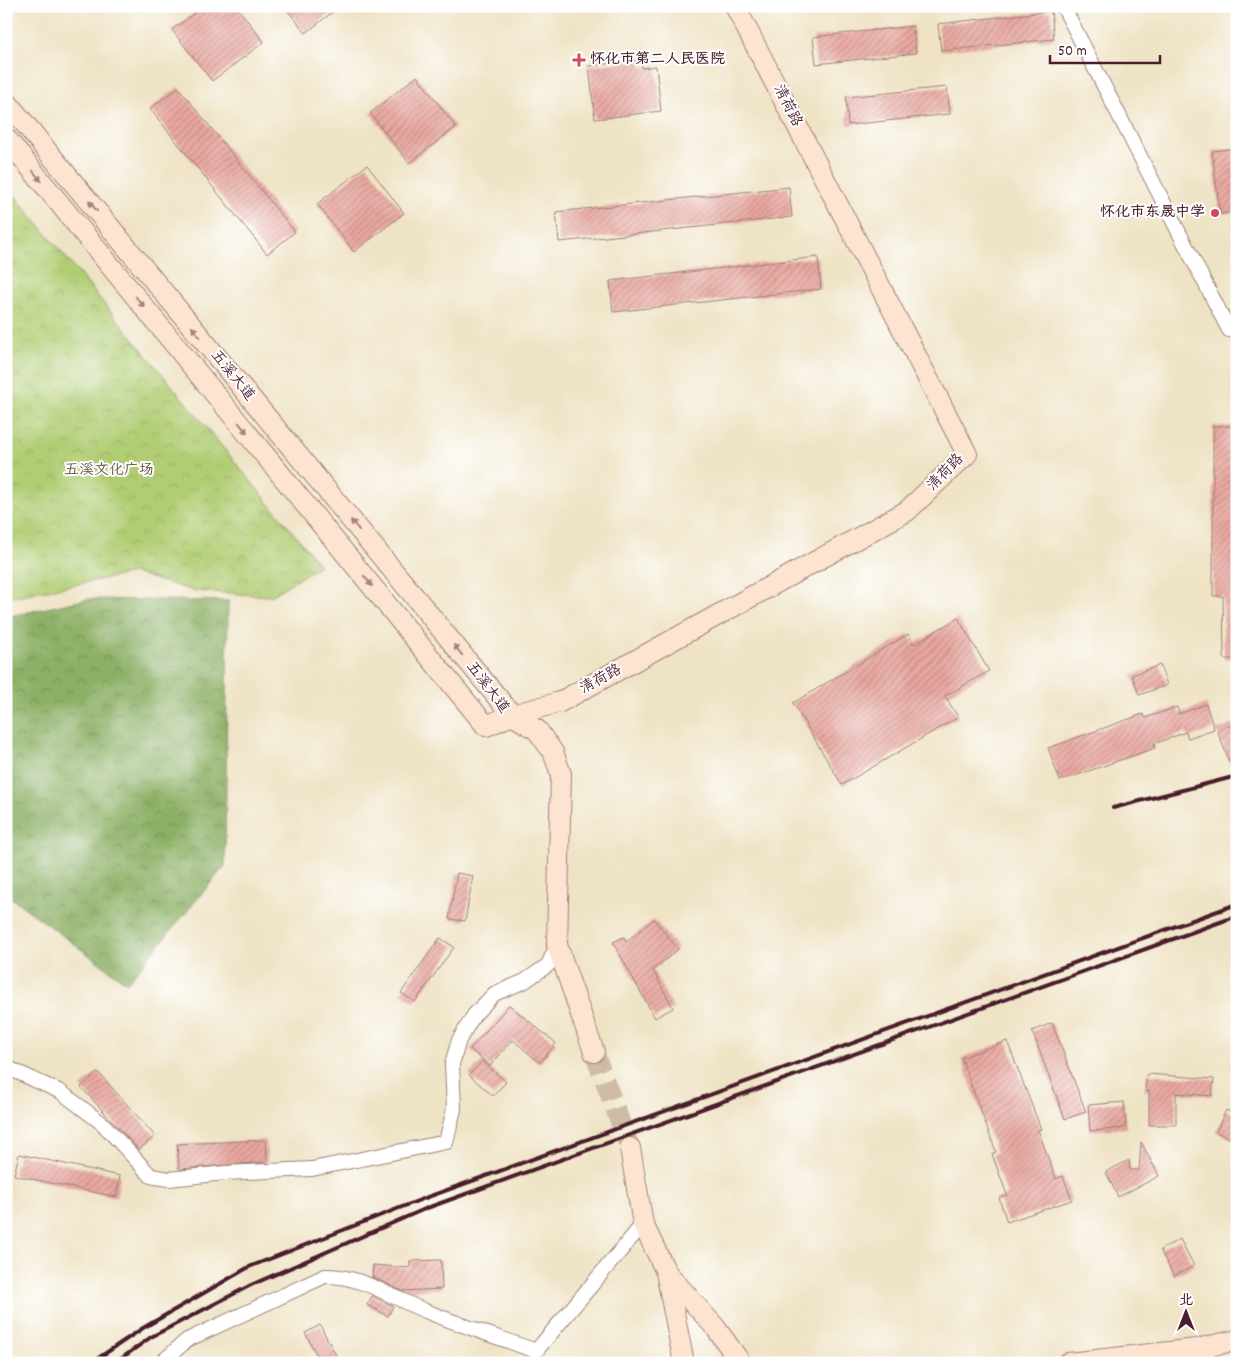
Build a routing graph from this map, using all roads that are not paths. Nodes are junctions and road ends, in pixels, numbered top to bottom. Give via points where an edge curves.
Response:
1 (735, 6) edge
2 (1063, 6) edge
3 (6, 101) edge
4 (6, 138) edge
5 (1229, 330) dead end
6 (512, 715) junction
7 (557, 945) junction
8 (594, 1052) tunnel mouth
9 (6, 1067) edge
10 (630, 1148) tunnel mouth
11 (643, 1224) junction
12 (666, 1272) junction
13 (1237, 1340) edge
14 (161, 1363) edge
15 (684, 1363) edge
16 (741, 1363) edge
17 (1068, 1363) edge

1 - 6 street, 清荷路 via 968,454 907,510 560,702
2 - 5 street
6 -> 3 street, 五溪大道
4 -> 6 street, 五溪大道 via 486,726
6 - 7 street via 537,730 553,752 561,774
7 - 8 street
7 - 9 street via 548,965 526,981 494,994 474,1015 459,1040 452,1064 454,1109 446,1142 312,1169 225,1173 169,1180 151,1176 102,1124 61,1092
10 - 11 street
11 - 12 street
11 - 14 street via 536,1351 339,1275 325,1276 187,1340
12 - 15 street
12 - 16 street via 716,1327
13 - 17 street via 1197,1348

